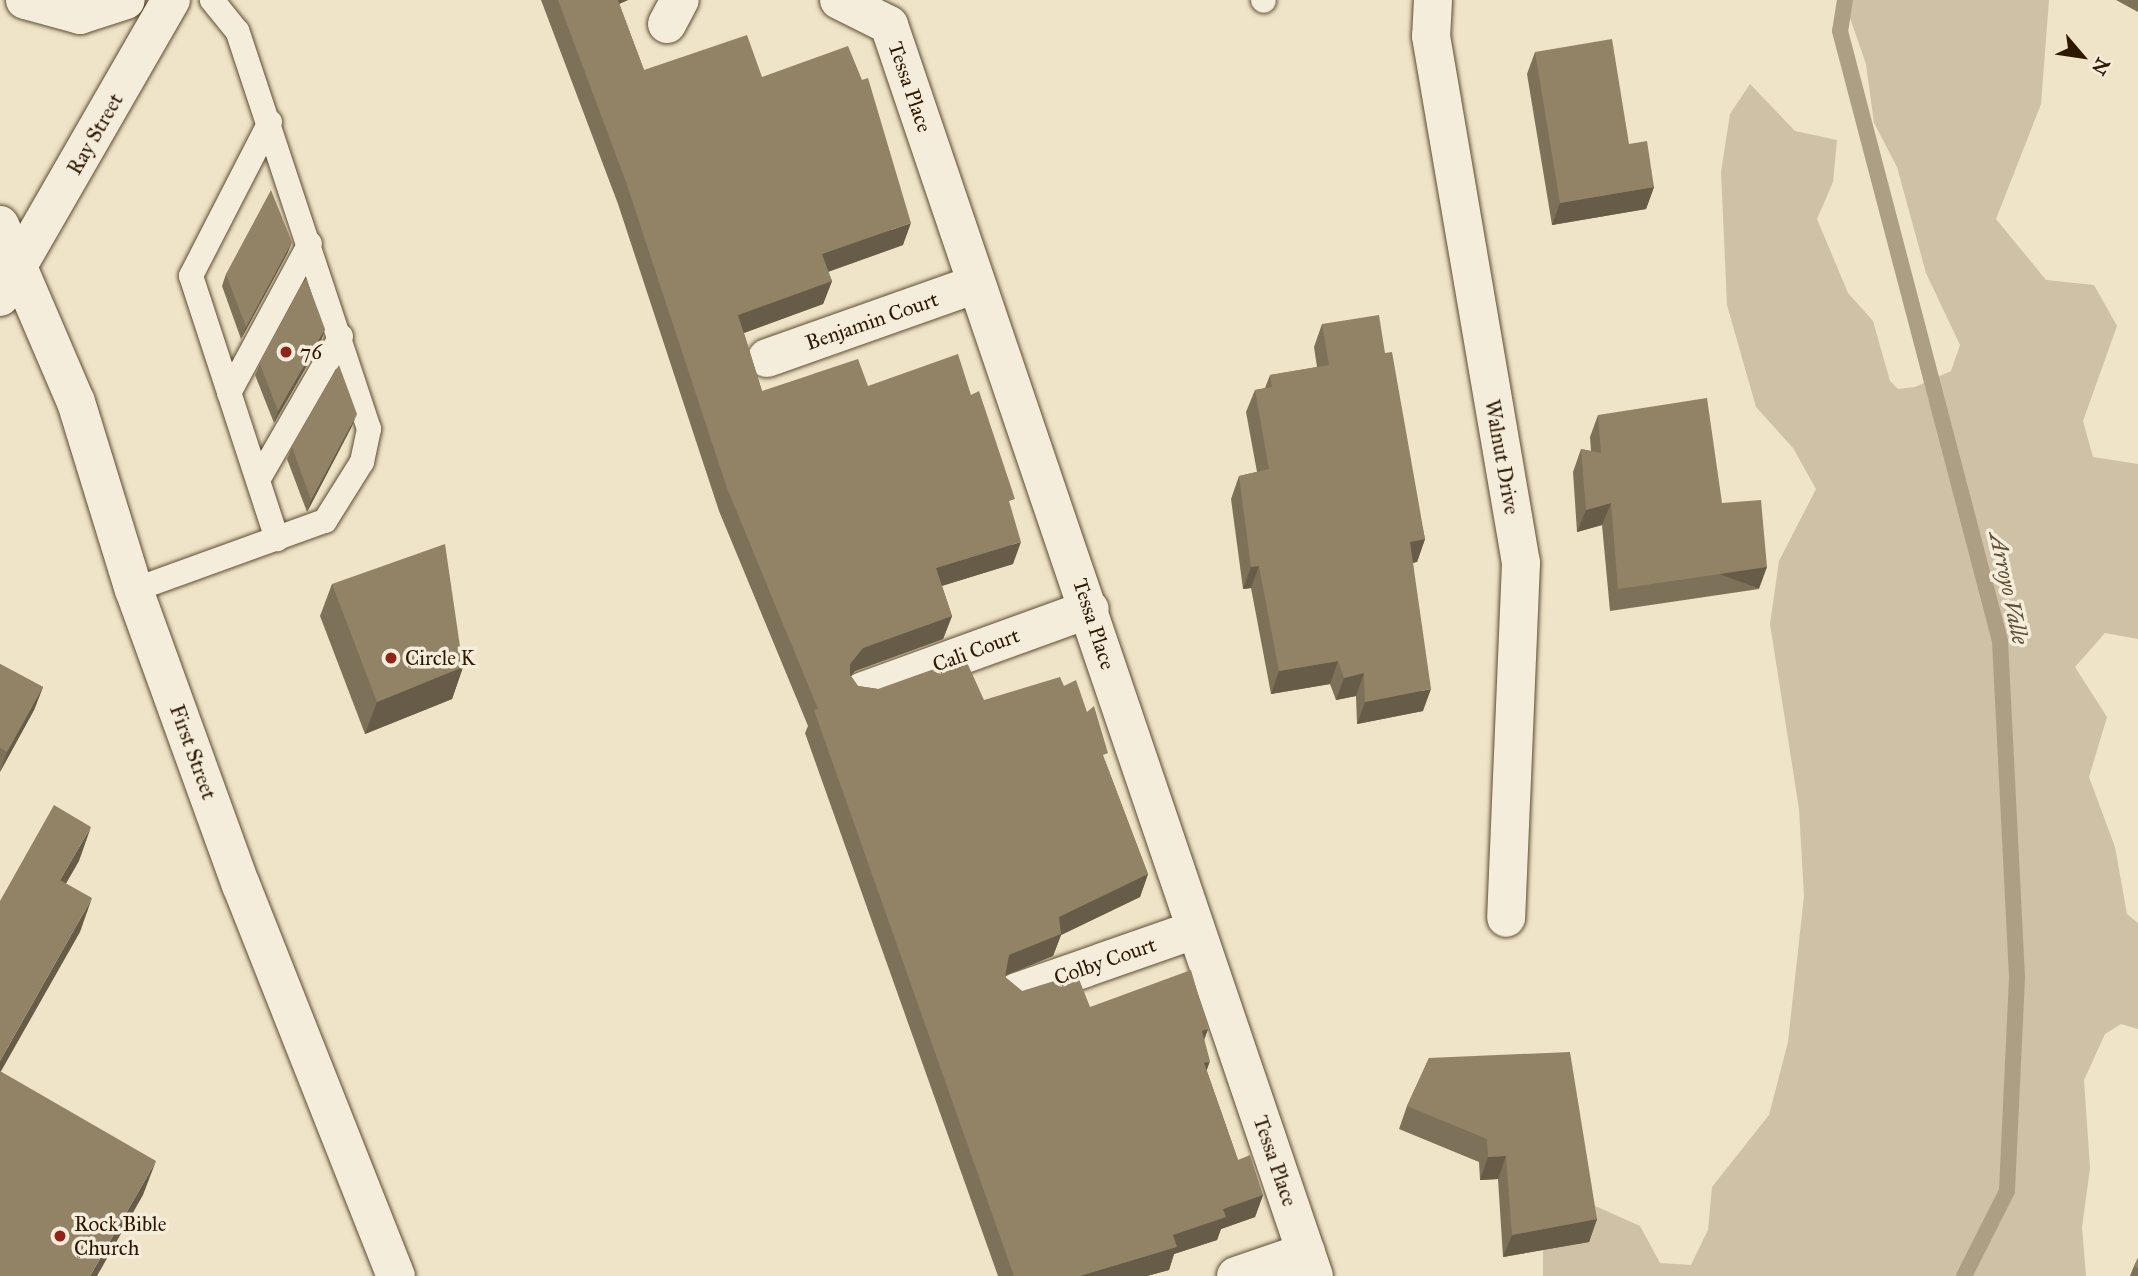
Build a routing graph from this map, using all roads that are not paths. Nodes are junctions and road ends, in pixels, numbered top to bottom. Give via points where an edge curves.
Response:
1 (25, 0) edge
2 (126, 0) edge
3 (171, 0) edge
4 (212, 0) edge
5 (839, 0) edge
6 (1433, 0) edge
7 (270, 122) junction
8 (0, 225) edge
9 (310, 243) junction
10 (9, 282) edge
11 (976, 284) junction
12 (341, 336) junction
13 (767, 358) dead end
14 (229, 393) junction
15 (258, 480) junction
16 (277, 539) junction
17 (134, 590) junction
18 (1090, 609) junction
19 (863, 691) edge
20 (1506, 918) dead end
21 (1194, 930) junction
22 (1017, 992) edge
23 (1310, 1264) edge
24 (396, 1276) edge
25 (1236, 1276) edge

1 - 2 street via 80,15
3 - 10 street, Ray Street
4 - 7 lane via 237,31
5 - 11 street, Tessa Place via 889,25
6 - 20 street, Walnut Drive via 1431,36 1521,564
7 - 9 lane
7 - 14 lane via 191,276
8 - 10 street, First Street
9 - 12 lane
9 - 14 lane
10 - 17 street, First Street via 76,402
11 - 13 street, Benjamin Court
11 - 18 street, Tessa Place
12 - 15 lane
12 - 16 lane via 369,429 362,462 325,520
14 - 15 lane
15 - 16 lane
16 - 17 lane
17 - 24 street, First Street via 241,885
18 - 19 street, Cali Court
18 - 21 street, Tessa Place
21 - 22 street, Colby Court
21 - 23 street, Tessa Place
23 - 25 street

